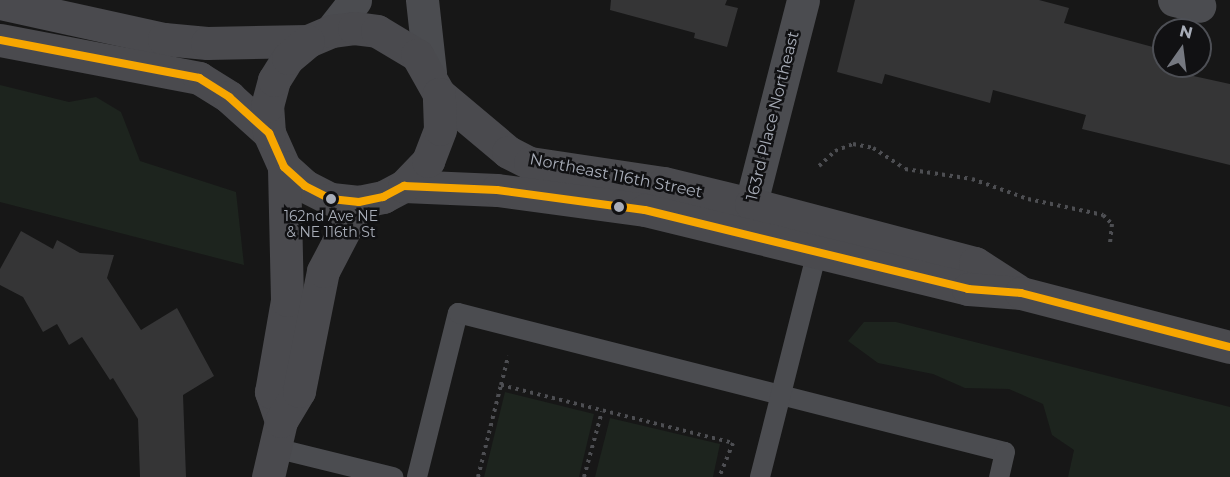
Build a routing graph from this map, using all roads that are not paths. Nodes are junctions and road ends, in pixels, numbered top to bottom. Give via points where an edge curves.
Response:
1 (355, 0) edge
2 (422, 0) edge
3 (803, 0) edge
4 (0, 3) edge
5 (320, 36) junction
6 (0, 40) edge
7 (434, 84) junction
8 (268, 133) junction
9 (284, 167) junction
10 (404, 186) junction
11 (359, 202) junction
12 (747, 218) junction
13 (818, 251) junction
14 (1021, 293) junction
15 (1230, 346) edge
16 (781, 394) junction
17 (275, 449) edge
18 (393, 477) edge
19 (417, 477) edge
20 (760, 477) edge
21 (999, 477) edge

1 - 5 street
2 - 7 street
3 - 12 street, 163rd Place Northeast via 762,147
4 - 5 street, Northeast 116th Street via 164,39 207,43
5 - 7 street, Northeast 116th Street via 377,31 417,55
5 - 8 street via 288,58 274,80 267,106
6 - 8 street, Northeast 116th Street via 199,78 229,97
7 - 10 street via 440,129 428,161
7 - 12 street, Northeast 116th Street via 508,152 530,163 664,183
8 - 9 street, Northeast 116th Street
9 - 11 street, Northeast 116th Street via 305,186 331,199
9 - 17 street via 287,300 271,392
10 - 11 street, Northeast 116th Street via 383,197
10 - 12 street, Northeast 116th Street via 497,190 645,210
11 - 17 street via 323,271 299,391
12 - 13 street, Northeast 116th Street
12 - 14 street, Northeast 116th Street via 975,263
13 - 14 street, Northeast 116th Street via 968,289
13 - 16 lane
14 - 15 street, Northeast 116th Street
16 - 19 lane via 458,313
16 - 20 lane
16 - 21 lane via 1005,452
17 - 18 lane

